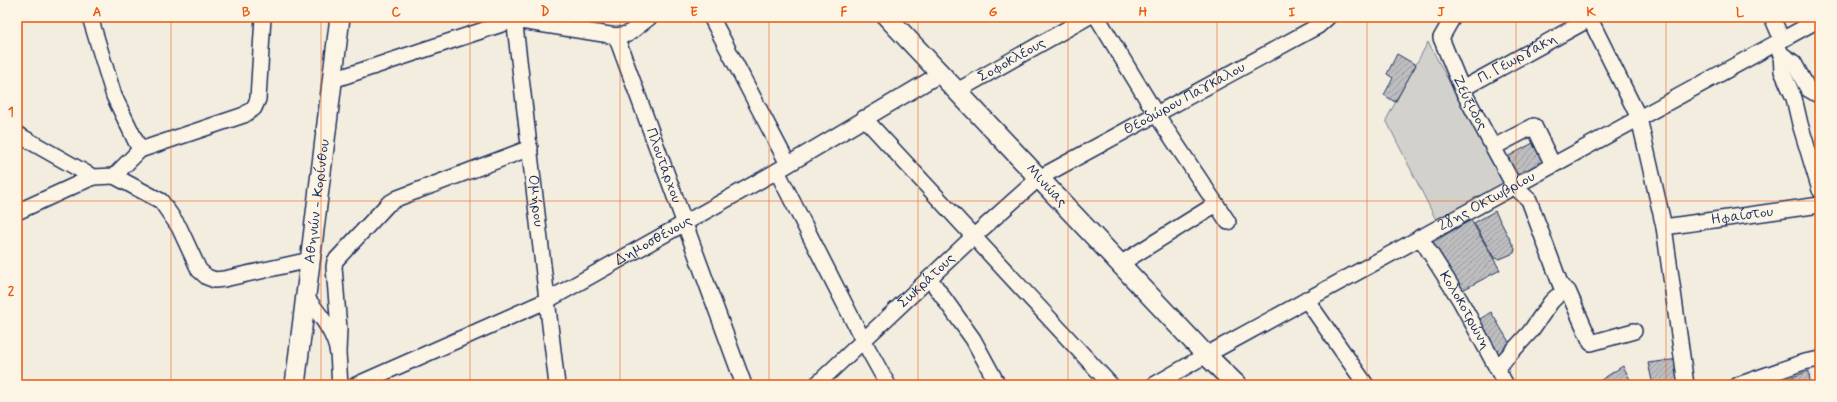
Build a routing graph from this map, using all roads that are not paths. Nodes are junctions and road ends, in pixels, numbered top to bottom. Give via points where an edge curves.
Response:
1 (90, 17) edge
2 (263, 17) edge
3 (340, 17) edge
4 (650, 17) edge
5 (711, 17) edge
6 (887, 17) edge
7 (1097, 17) edge
8 (1328, 17) edge
9 (1453, 17) edge
10 (1772, 17) edge
11 (514, 18) edge
12 (1590, 18) edge
13 (1081, 19) edge
14 (1820, 19) edge
15 (616, 36) junction
16 (1780, 46) junction
17 (940, 74) junction
18 (333, 80) junction
19 (1462, 89) junction
20 (957, 92) junction
21 (1814, 93) edge
22 (1794, 98) junction
23 (1156, 114) junction
24 (864, 118) junction
25 (1639, 118) junction
26 (17, 134) edge
27 (1494, 147) junction
28 (530, 148) junction
29 (140, 150) junction
30 (1553, 165) junction
31 (783, 168) junction
32 (114, 176) junction
33 (93, 177) junction
34 (1039, 178) junction
35 (1514, 186) junction
36 (1820, 190) edge
37 (1216, 204) junction
38 (1820, 205) edge
39 (17, 212) edge
40 (686, 222) junction
41 (1228, 222) dead end
42 (1664, 227) junction
43 (973, 237) junction
44 (1420, 237) junction
45 (310, 260) junction
46 (1120, 264) junction
47 (930, 279) junction
48 (306, 297) junction
49 (1556, 297) dead end
50 (548, 300) junction
51 (1306, 300) junction
52 (1634, 331) dead end
53 (863, 340) junction
54 (338, 352) junction
55 (1206, 355) junction
56 (1820, 359) edge
57 (1497, 368) junction
58 (1229, 382) edge
59 (295, 385) edge
60 (340, 385) edge
61 (356, 385) edge
62 (557, 385) edge
63 (744, 385) edge
64 (816, 385) edge
65 (888, 385) edge
66 (998, 385) edge
67 (1111, 385) edge
68 (1154, 385) edge
69 (1366, 385) edge
70 (1506, 385) edge
71 (1686, 385) edge
72 (1738, 385) edge

1 - 29 street via 114,96
2 - 29 street via 258,99 254,108 244,115
3 - 18 main road, Αθηνών - Κορίνθου
4 - 15 street via 628,34
5 - 31 street
6 - 17 main road, Μινώας
7 - 23 street
8 - 23 street, Θεοδώρου Παγκάλου via 1318,26
9 - 19 street, Ζεύξιδος via 1441,38
10 - 16 street
11 - 15 street
11 - 18 street
11 - 28 street, Ομήρου
12 - 19 street, Π. Γεωργάκη
12 - 25 street
13 - 20 street, Σοφοκλέους
14 - 16 street, 28ης Οκτωβρίου
15 - 40 street, Πλουτάρχου
16 - 21 street
16 - 22 street via 1782,71
16 - 25 street, 28ης Οκτωβρίου
17 - 20 main road, Μινώας
17 - 24 street, Δημοσθένους
18 - 45 main road, Αθηνών - Κορίνθου
19 - 27 street, Ζεύξιδος
20 - 34 main road, Μινώας
21 - 22 street
22 - 36 street
23 - 34 street, Θεοδώρου Παγκάλου
23 - 37 street
24 - 31 street, Δημοσθένους
24 - 43 street
25 - 30 street, 28ης Οκτωβρίου
25 - 42 street
26 - 33 street
27 - 30 street via 1534,126
27 - 35 street, Ζεύξιδος
28 - 50 street, Ομήρου
28 - 54 street via 398,198 388,204 339,256 334,267 339,329
29 - 32 street
30 - 35 street, 28ης Οκτωβρίου
31 - 40 street, Δημοσθένους
31 - 53 street
32 - 33 street
32 - 45 street via 161,201 179,227 199,270 207,277 215,280 224,279
33 - 39 street
34 - 43 street, Σωκράτους
34 - 46 main road, Μινώας
35 - 44 street, 28ης Οκτωβρίου
35 - 52 street, Ζεύξιδος via 1529,200 1561,286 1568,291 1591,343
37 - 41 street
37 - 46 street
38 - 42 street, Ηφαίστου
40 - 50 street, Δημοσθένους
40 - 63 street, Πλουτάρχου
42 - 71 street
43 - 47 street, Σωκράτους
43 - 67 street
44 - 51 street, 28ης Οκτωβρίου
44 - 57 street, Κολοκοτρώνη via 1460,300
45 - 48 main road, Αθηνών - Κορίνθου
46 - 55 main road, Μινώας
47 - 53 street, Σωκράτους
47 - 66 street via 972,339
48 - 54 street via 322,318
48 - 59 main road, Αθηνών - Κορίνθου
49 - 57 street via 1530,332
50 - 61 street, Δημοσθένους
50 - 62 street, Ομήρου
51 - 55 street, 28ης Οκτωβρίου
51 - 69 street
53 - 64 street, Σωκράτους
53 - 65 street
54 - 60 street
55 - 58 main road, Μινώας
55 - 68 street, 28ης Οκτωβρίου
56 - 72 street
57 - 70 street, Κολοκοτρώνη

